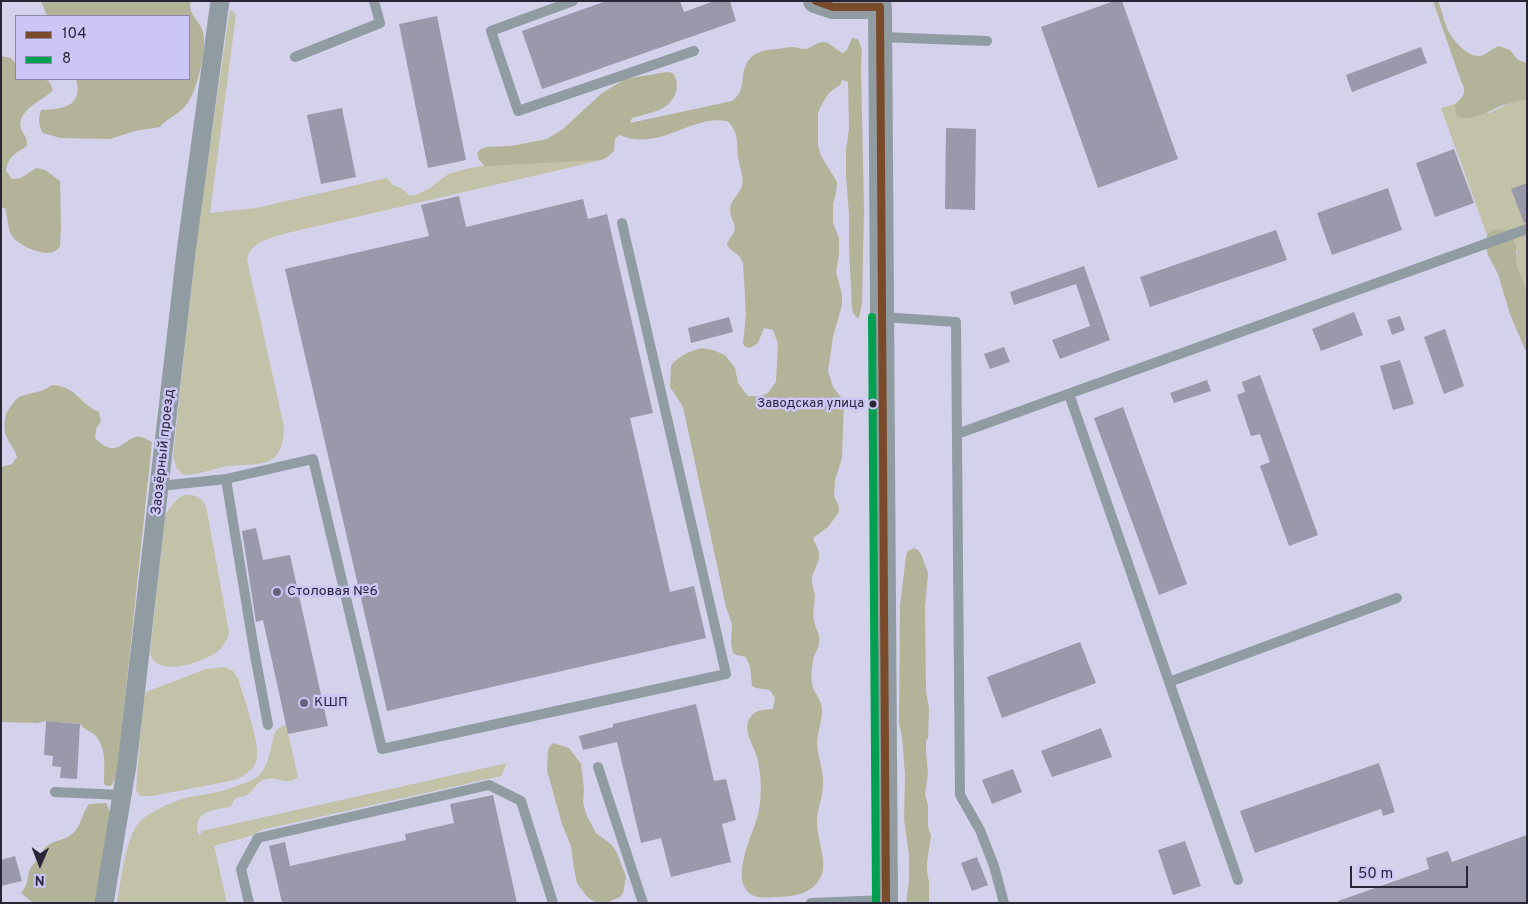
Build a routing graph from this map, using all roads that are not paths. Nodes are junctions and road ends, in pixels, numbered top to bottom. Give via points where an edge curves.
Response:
1 (220, 1) edge
2 (374, 1) edge
3 (573, 1) edge
4 (815, 1) edge
5 (880, 4) edge
6 (880, 37) junction
7 (987, 41) dead end
8 (694, 51) dead end
9 (295, 56) dead end
10 (622, 223) dead end
11 (1527, 229) edge
12 (882, 317) junction
13 (1069, 394) junction
14 (957, 434) junction
15 (226, 479) junction
16 (160, 486) junction
17 (1397, 598) dead end
18 (1169, 682) junction
19 (268, 725) dead end
20 (598, 767) dead end
21 (55, 792) dead end
22 (122, 795) junction
23 (1238, 880) dead end
24 (886, 901) edge
25 (104, 903) edge
26 (248, 903) edge
27 (552, 903) edge
28 (643, 903) edge
29 (811, 903) edge
30 (1004, 903) edge

1 - 16 street, Заозёрный проезд via 186,252
2 - 9 lane via 380,23
3 - 8 lane via 491,30 518,111
4 - 5 street via 833,7
5 - 6 street
6 - 7 lane
6 - 12 street
10 - 15 lane via 726,674 382,749 313,459
11 - 13 lane
12 - 14 lane via 956,322
12 - 24 street
13 - 14 lane
13 - 18 lane
14 - 30 lane via 960,795 980,830
15 - 16 lane
15 - 19 lane
16 - 22 street, Заозёрный проезд
17 - 18 lane
18 - 23 lane
20 - 28 lane
21 - 22 lane
22 - 25 street, Заозёрный проезд
24 - 29 lane
26 - 27 lane via 241,869 258,838 490,784 521,801

